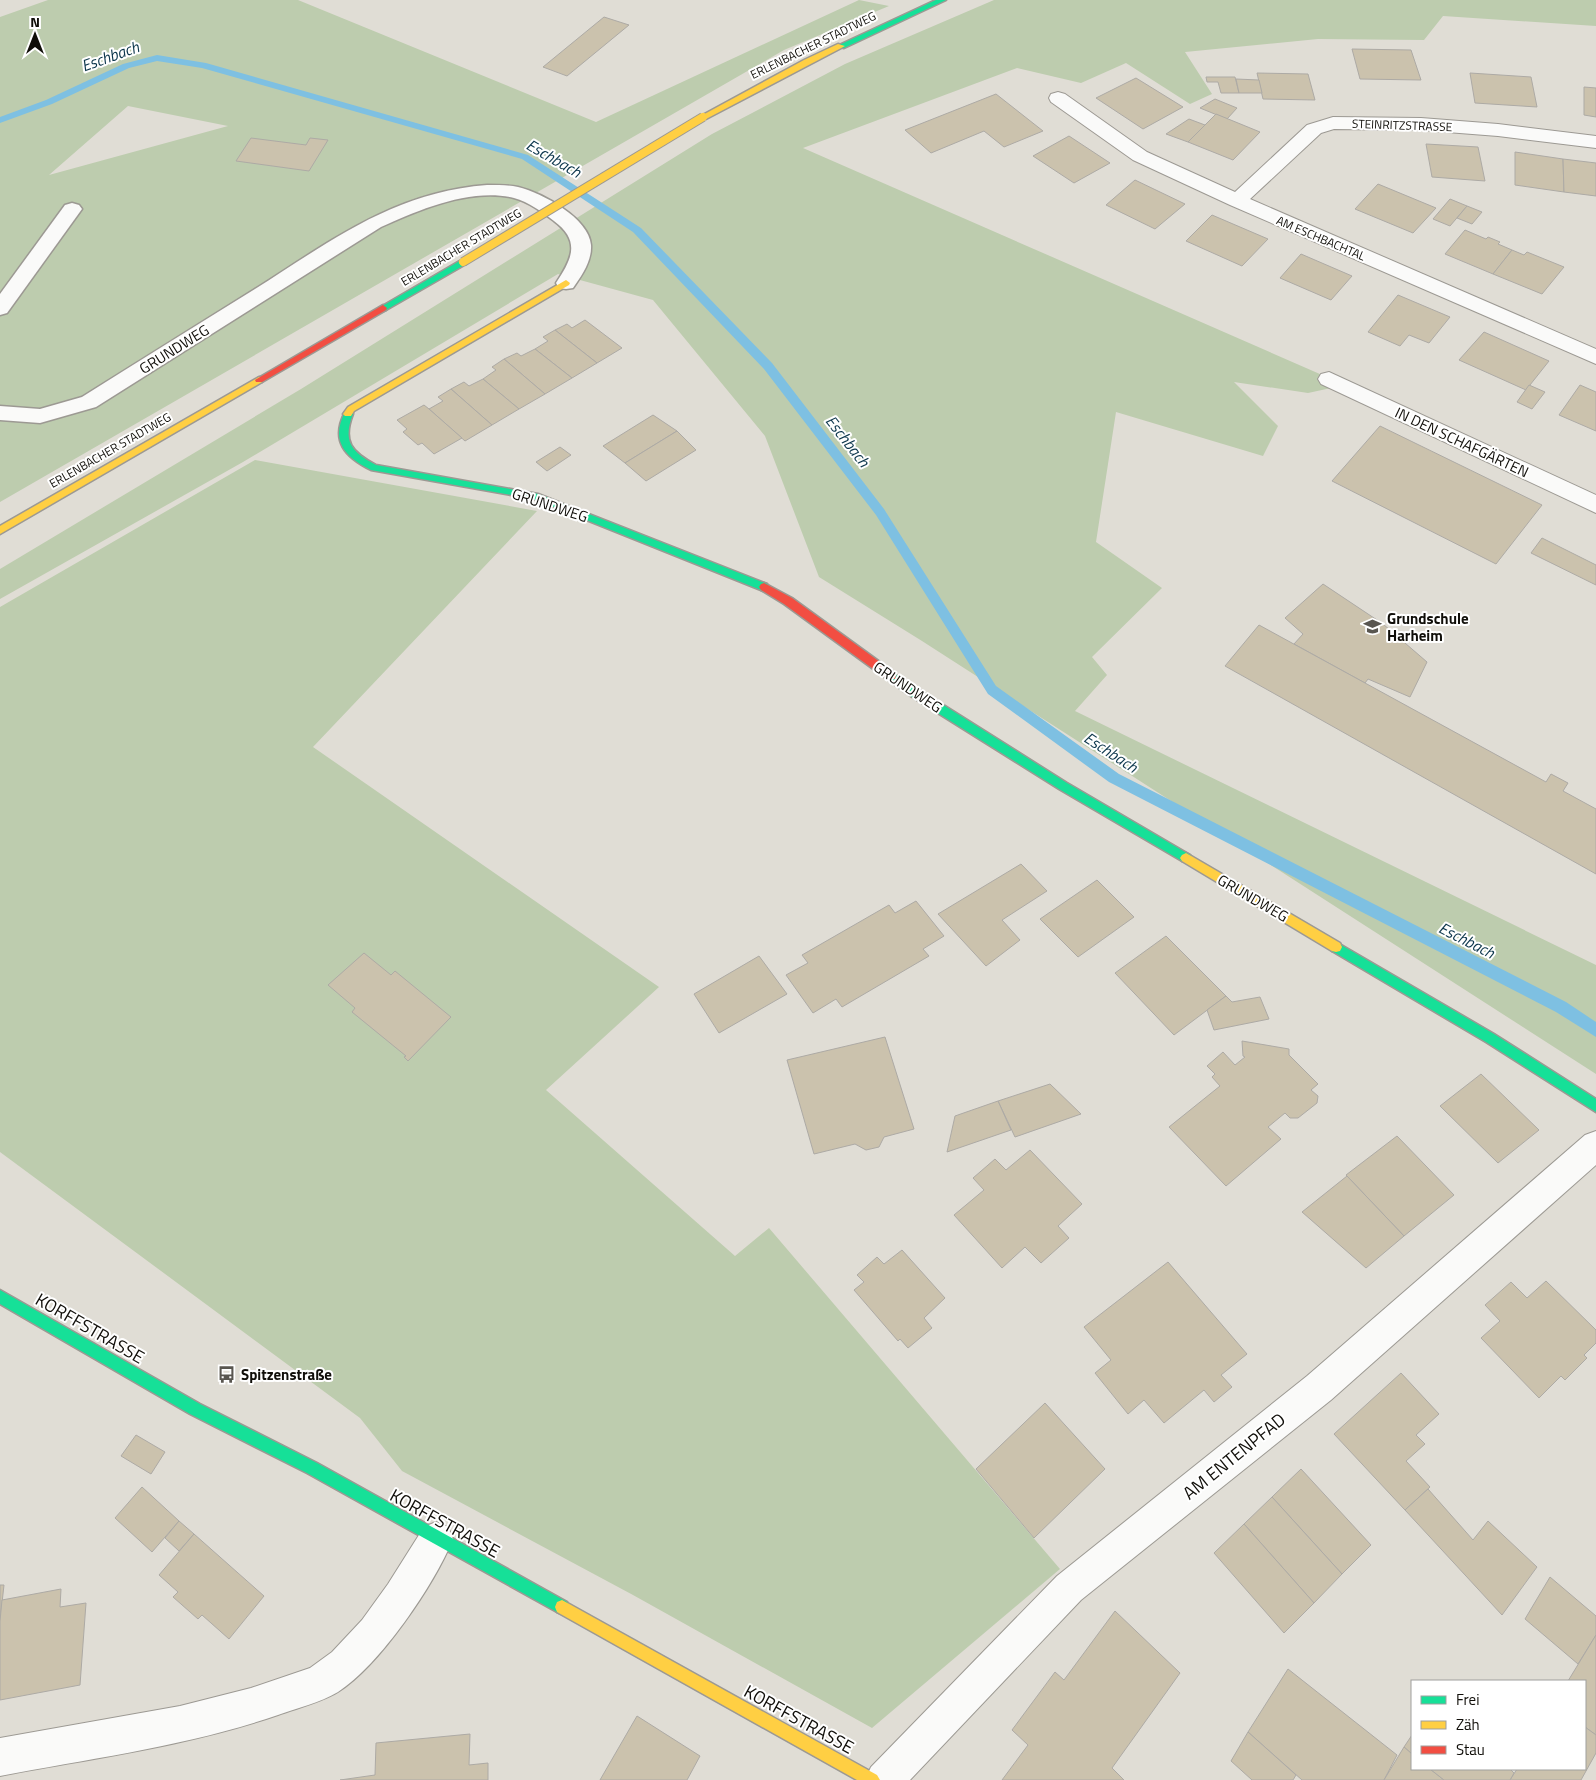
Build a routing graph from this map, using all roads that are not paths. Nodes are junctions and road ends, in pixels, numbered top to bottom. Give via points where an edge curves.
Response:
1 (942, 0) edge
2 (1058, 98) dead end
3 (1596, 142) edge
4 (1238, 201) junction
5 (72, 209) dead end
6 (566, 283) joint
7 (0, 308) edge
8 (1596, 356) edge
9 (1328, 379) dead end
10 (0, 413) edge
11 (1596, 505) edge
12 (0, 530) edge
13 (1596, 1106) edge
14 (1596, 1145) edge
15 (0, 1297) edge
16 (436, 1538) junction
17 (0, 1756) edge
18 (872, 1780) edge
19 (884, 1780) edge

1 - 12 street, ERLENBACHER STADTWEG, bridge via 807,62 703,117 462,262
2 - 4 street, AM ESCHBACHTAL via 1140,156
3 - 4 street, STEINRITZSTRASSE via 1420,124 1333,123 1314,129
4 - 8 street, AM ESCHBACHTAL
5 - 7 lane
6 - 10 lane, GRUNDWEG via 580,262 578,234 540,202 504,191 470,192 426,202 374,223 89,402 40,416
6 - 13 street, GRUNDWEG via 351,409 342,431 351,454 374,468 535,496 756,583 788,601 913,692 1063,786 1490,1038
9 - 11 street, IN DEN SCHAFGÄRTEN
14 - 19 street, AM ENTENPFAD via 1319,1388 1069,1588
15 - 16 street, KORFFSTRASSE via 195,1409 312,1468
16 - 17 street via 401,1596 366,1644 326,1679 214,1718
16 - 18 street, KORFFSTRASSE

